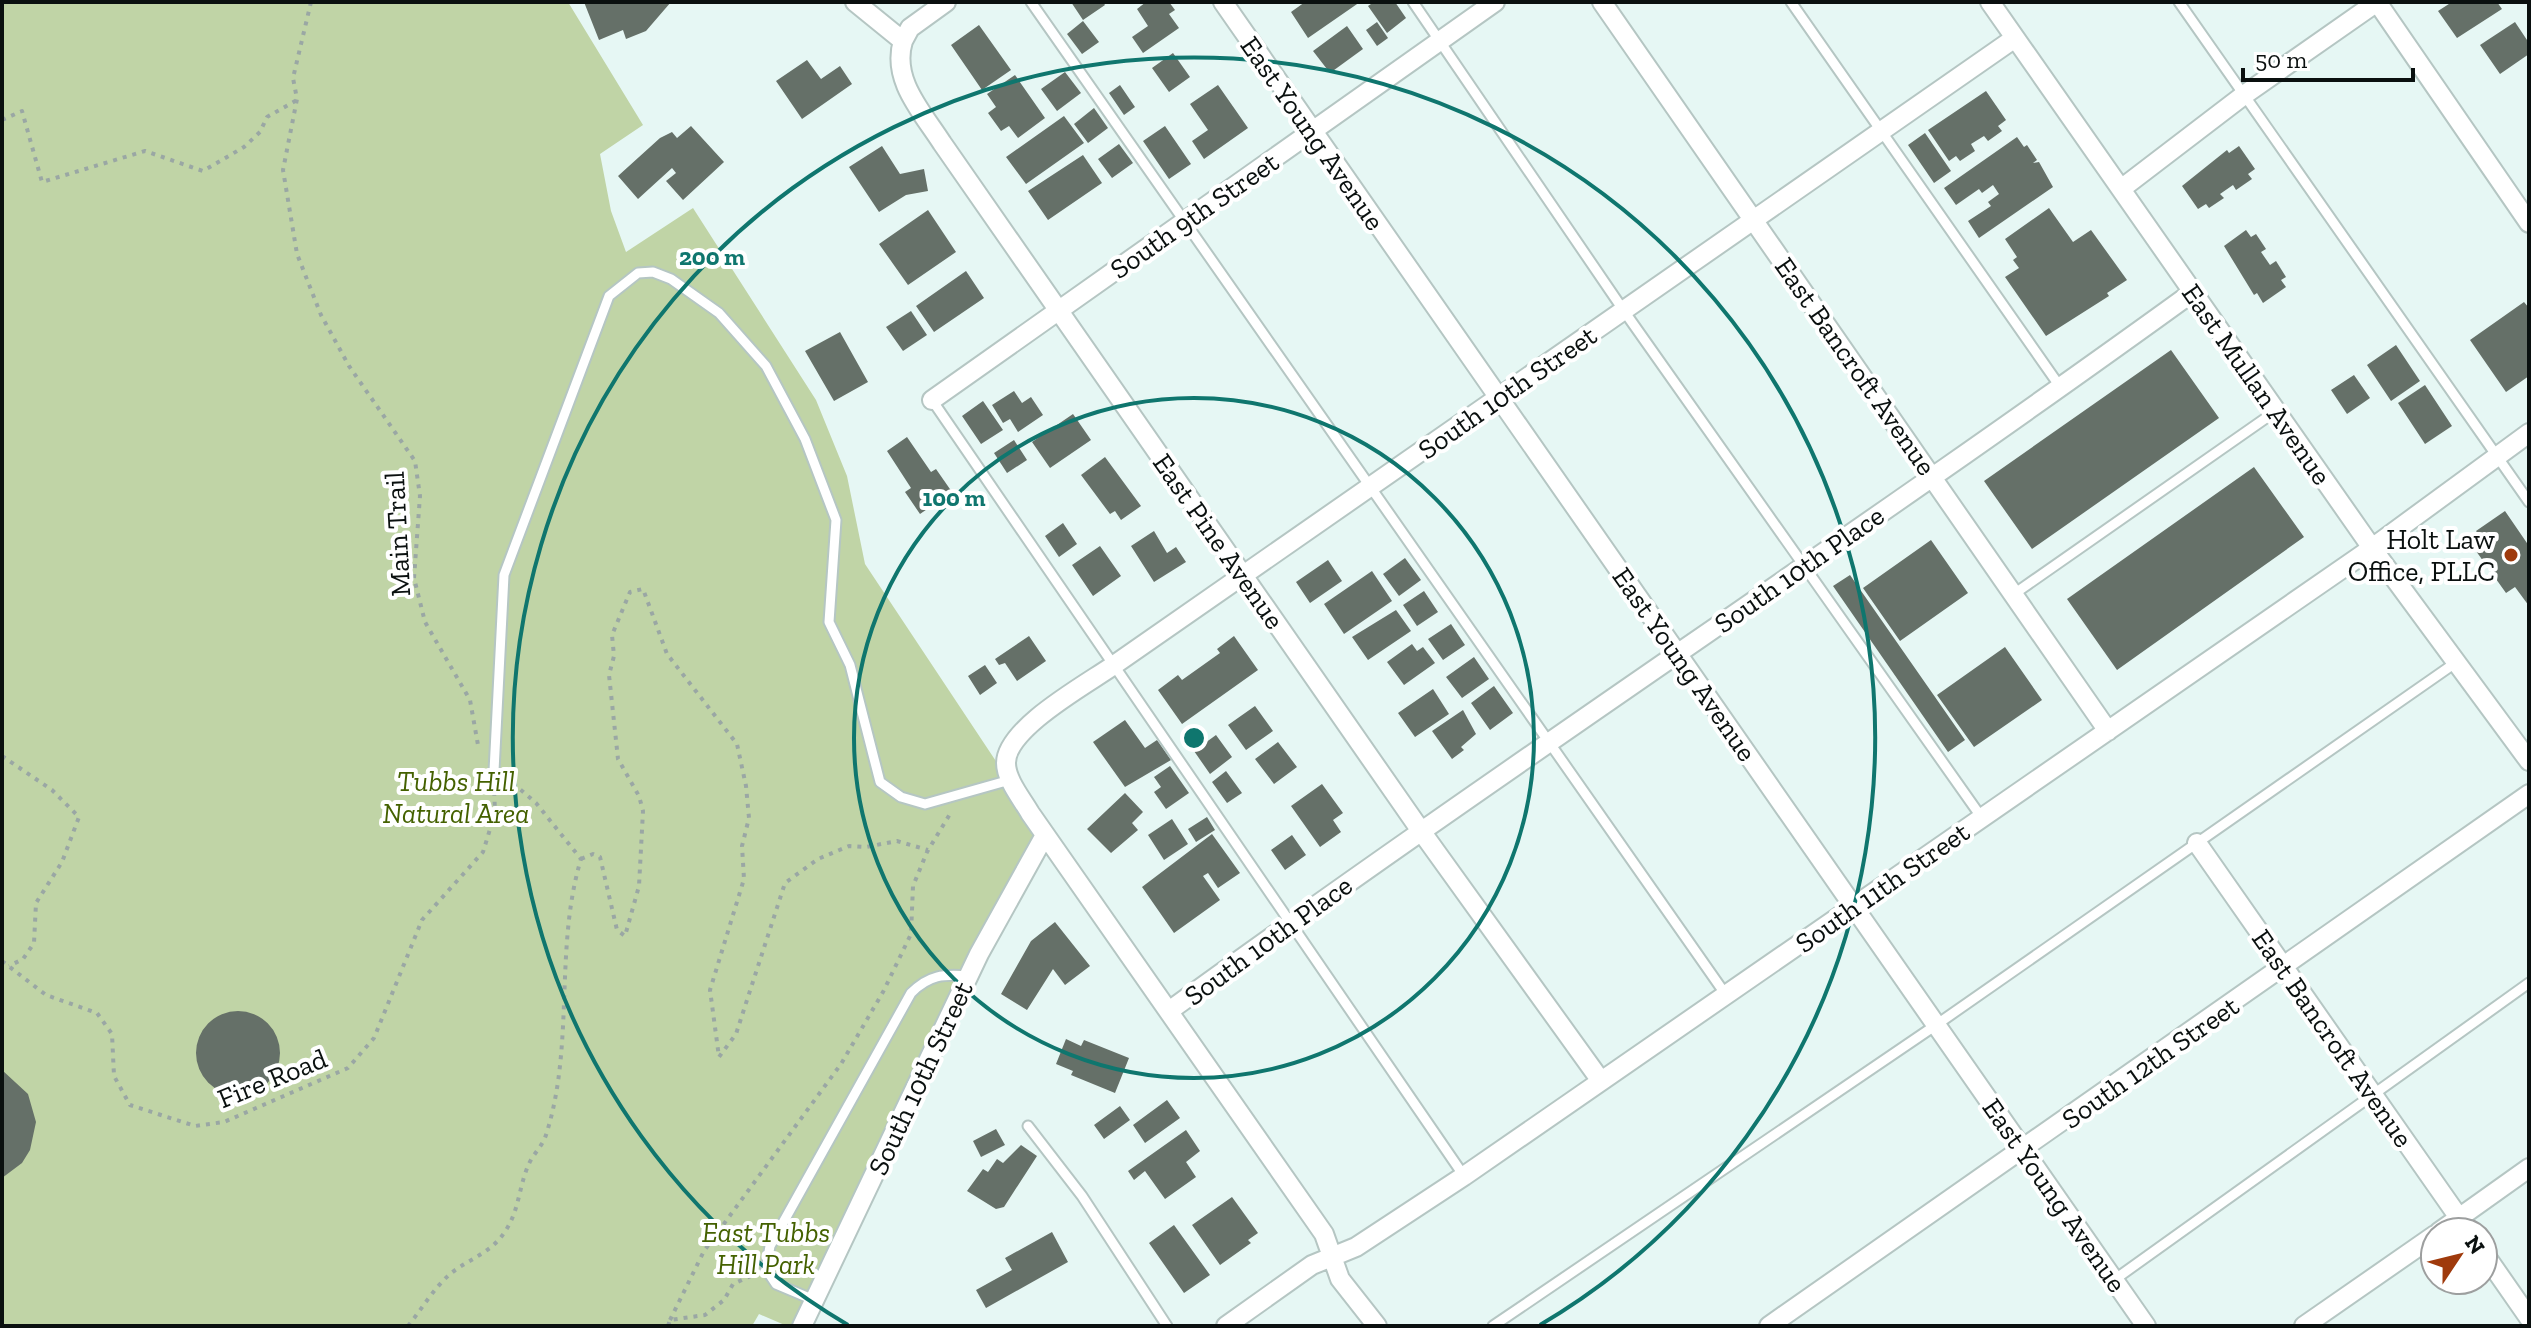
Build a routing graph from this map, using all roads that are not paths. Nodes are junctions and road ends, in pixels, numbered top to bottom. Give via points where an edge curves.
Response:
1 (855, 2) edge
2 (946, 2) edge
3 (1031, 2) edge
4 (1223, 2) edge
5 (1413, 2) edge
6 (1495, 2) edge
7 (1602, 2) edge
8 (1791, 2) edge
9 (1990, 2) edge
10 (2179, 2) edge
11 (2377, 2) edge
12 (2015, 38) junction
13 (1440, 40) junction
14 (903, 41) junction
15 (2244, 95) junction
16 (1882, 131) junction
17 (1311, 132) junction
18 (2121, 189) junction
19 (1754, 220) junction
20 (1186, 221) junction
21 (2529, 223) edge
22 (2193, 292) junction
23 (1059, 311) junction
24 (1624, 311) junction
25 (2061, 388) junction
26 (1499, 398) junction
27 (932, 400) joint
28 (2276, 411) junction
29 (2529, 433) edge
30 (2497, 457) junction
31 (1933, 475) junction
32 (1371, 486) junction
33 (2529, 502) edge
34 (2372, 548) junction
35 (1804, 565) junction
36 (1243, 575) junction
37 (2014, 594) junction
38 (1678, 654) junction
39 (2458, 661) junction
40 (1114, 665) junction
41 (2108, 731) junction
42 (1550, 742) junction
43 (2529, 761) edge
44 (494, 771) road end
45 (1010, 780) junction
46 (2529, 794) edge
47 (1982, 818) junction
48 (1421, 831) junction
49 (1045, 835) junction
50 (2197, 843) junction
51 (1854, 907) junction
52 (1290, 923) junction
53 (2284, 968) junction
54 (968, 976) junction
55 (2529, 983) edge
56 (1726, 995) junction
57 (1169, 1011) junction
58 (1936, 1025) junction
59 (1601, 1081) junction
60 (2374, 1096) junction
61 (1028, 1126) dead end
62 (2023, 1150) junction
63 (2529, 1168) edge
64 (1464, 1176) junction
65 (2458, 1216) edge
66 (2474, 1216) edge
67 (2419, 1246) edge
68 (1332, 1256) junction
69 (2499, 1275) edge
70 (2114, 1280) junction
71 (815, 1301) junction
72 (2529, 1318) edge
73 (802, 1326) edge
74 (1167, 1326) edge
75 (1226, 1326) edge
76 (1377, 1326) edge
77 (1493, 1326) edge
78 (1769, 1326) edge
79 (2146, 1326) edge
80 (2304, 1326) edge

1 - 14 street
2 - 14 street via 910,28
3 - 20 lane
4 - 17 street, East Young Avenue
5 - 13 lane
6 - 13 street, South 9th Street
7 - 19 street, East Bancroft Avenue
8 - 16 lane
9 - 12 street, East Mullan Avenue
10 - 15 lane
11 - 15 street
11 - 21 street
12 - 16 street, South 10th Street
12 - 18 street, East Mullan Avenue
13 - 17 street, South 9th Street
13 - 24 lane
14 - 23 street, East Pine Avenue via 899,55 905,86
15 - 18 street
15 - 30 lane
16 - 19 street, South 10th Street
16 - 25 lane
17 - 20 street, South 9th Street
17 - 26 street, East Young Avenue
18 - 22 street, East Mullan Avenue
19 - 24 street, South 10th Street
19 - 31 street, East Bancroft Avenue
20 - 23 street, South 9th Street
20 - 32 lane
22 - 25 street, South 10th Place
22 - 28 street, East Mullan Avenue
23 - 27 street, South 9th Street
23 - 36 street, East Pine Avenue
24 - 26 street, South 10th Street
24 - 35 lane
25 - 31 street, South 10th Place
26 - 32 street, South 10th Street
26 - 38 street, East Young Avenue
27 - 40 lane
28 - 34 street, East Mullan Avenue
28 - 37 lane
29 - 30 street, South 11th Street
30 - 33 lane
30 - 34 street, South 11th Street
31 - 35 street, South 10th Place
31 - 37 street, East Bancroft Avenue
32 - 36 street, South 10th Street
32 - 42 lane
34 - 39 street, East Mullan Avenue
34 - 41 street, South 11th Street
35 - 38 street, South 10th Place
35 - 47 lane
36 - 40 street, South 10th Street
36 - 48 street, East Pine Avenue
37 - 41 street, East Bancroft Avenue
38 - 42 street, South 10th Place
38 - 51 street, East Young Avenue
39 - 43 street, East Mullan Avenue
39 - 50 lane
40 - 45 street, South 10th Street via 1027,726 1007,755
40 - 52 lane
41 - 47 street, South 11th Street
42 - 48 street, South 10th Place
42 - 56 lane
44 - 45 lane via 504,575 609,296 638,273 653,272 719,313 752,349 805,439 836,520 829,622 850,665 880,782 901,797 925,804
45 - 49 street
46 - 53 street, South 12th Street
47 - 51 street, South 11th Street
48 - 52 street, South 10th Place
48 - 59 street, East Pine Avenue
49 - 54 street, South 10th Street
49 - 57 street
50 - 53 street, East Bancroft Avenue
50 - 58 lane
51 - 56 street, South 11th Street
51 - 58 street, East Young Avenue
52 - 57 street, South 10th Place
52 - 64 lane
53 - 60 street, East Bancroft Avenue
53 - 62 street, South 12th Street
54 - 71 street, South 10th Street
54 - 71 lane via 943,974 924,980 911,993 770,1246 766,1269 776,1284
55 - 60 lane
56 - 59 street, South 11th Street
57 - 68 street via 1324,1234
58 - 62 street, East Young Avenue
58 - 77 lane
59 - 64 street, South 11th Street
60 - 65 street, East Bancroft Avenue
60 - 70 lane
61 - 74 lane via 1082,1196
62 - 70 street, East Young Avenue
62 - 78 street, South 12th Street
63 - 66 street
64 - 68 street, South 11th Street via 1356,1247
67 - 80 street
68 - 75 street, South 11th Street
68 - 76 street via 1340,1279
69 - 72 street
70 - 79 street, East Young Avenue
71 - 73 street, South 10th Street

